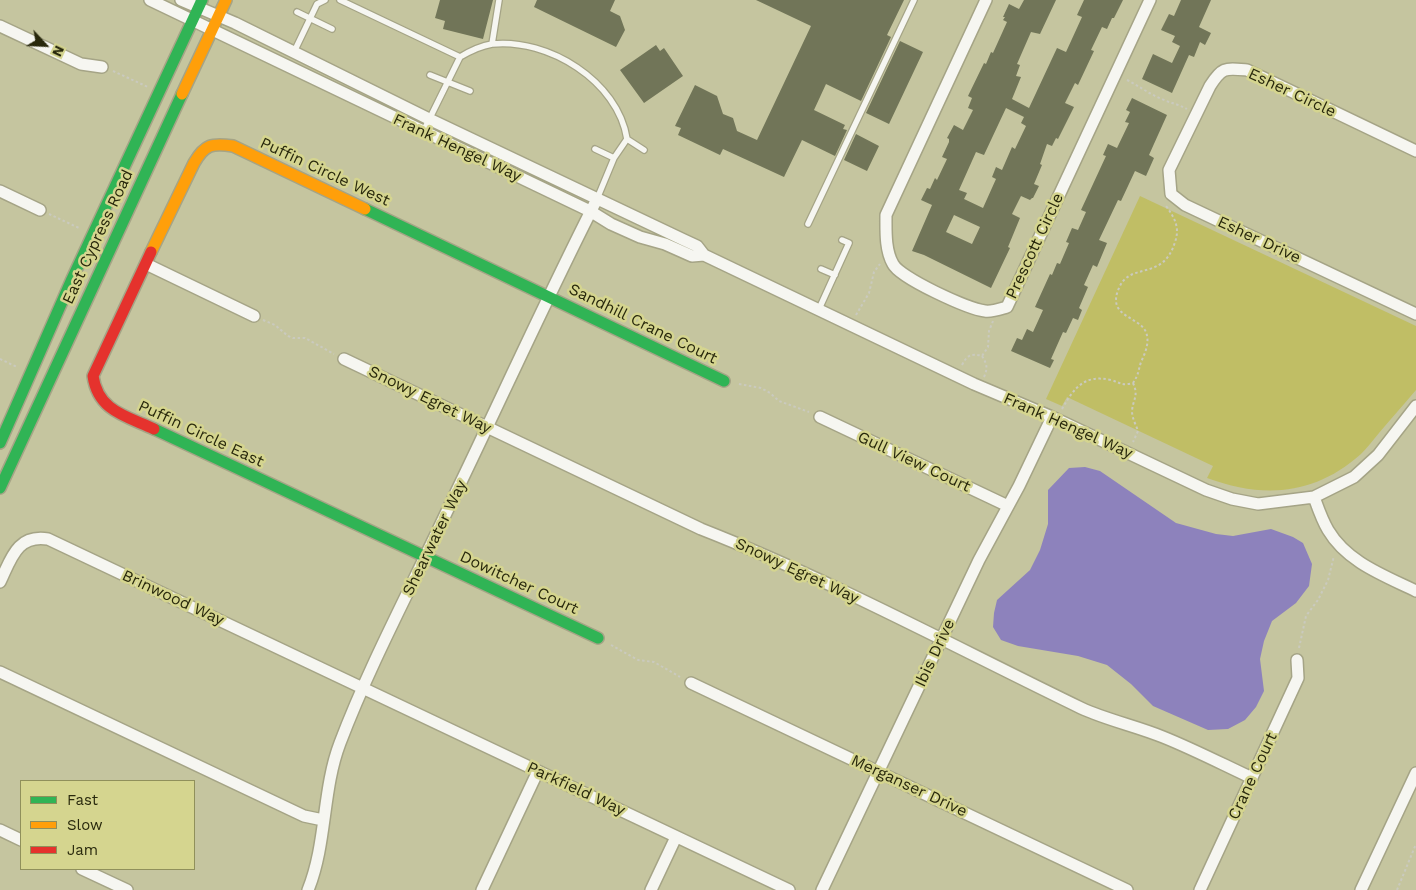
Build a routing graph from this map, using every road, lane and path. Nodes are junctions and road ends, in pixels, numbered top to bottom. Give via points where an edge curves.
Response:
1 (150, 0) edge
2 (181, 0) edge
3 (226, 0) edge
4 (325, 0) edge
5 (340, 0) edge
6 (499, 0) edge
7 (914, 0) edge
8 (986, 0) edge
9 (1150, 0) edge
10 (200, 4) edge
11 (297, 12) dead end
12 (218, 16) junction
13 (310, 18) junction
14 (192, 20) junction
15 (0, 26) edge
16 (332, 29) dead end
17 (212, 30) junction
18 (492, 44) junction
19 (294, 52) junction
20 (460, 56) junction
21 (102, 67) joint
22 (1115, 74) junction
23 (430, 75) dead end
24 (448, 82) junction
25 (470, 91) dead end
26 (159, 92) junction
27 (1196, 114) junction
28 (429, 119) junction
29 (423, 132) junction
30 (627, 138) junction
31 (595, 149) dead end
32 (644, 150) dead end
33 (1416, 151) edge
34 (614, 158) junction
35 (0, 191) edge
36 (1171, 194) junction
37 (597, 198) junction
38 (40, 210) joint
39 (590, 211) junction
40 (808, 224) dead end
41 (92, 234) junction
42 (842, 240) dead end
43 (704, 255) junction
44 (891, 257) junction
45 (146, 264) junction
46 (821, 269) dead end
47 (835, 275) junction
48 (548, 296) junction
49 (819, 309) junction
50 (993, 310) junction
51 (1416, 314) edge
52 (254, 316) joint
53 (851, 325) junction
54 (982, 356) junction
55 (0, 359) edge
56 (344, 359) joint
57 (30, 374) junction
58 (957, 376) junction
59 (724, 380) joint
60 (1133, 383) junction
61 (980, 386) junction
62 (1416, 406) edge
63 (820, 417) joint
64 (1052, 417) junction
65 (487, 428) junction
66 (0, 443) edge
67 (1128, 453) junction
68 (0, 488) edge
69 (1314, 497) junction
70 (1008, 506) junction
71 (1339, 545) junction
72 (426, 557) junction
73 (0, 582) edge
74 (1416, 591) edge
75 (598, 638) joint
76 (942, 638) junction
77 (1297, 660) joint
78 (0, 672) edge
79 (691, 683) joint
80 (363, 688) junction
81 (538, 771) junction
82 (879, 772) junction
83 (1416, 773) edge
84 (1252, 778) junction
85 (323, 820) junction
86 (0, 830) edge
87 (676, 837) junction
88 (20, 840) edge
89 (1416, 844) edge
90 (84, 870) edge
91 (127, 890) edge
92 (308, 890) edge
93 (482, 890) edge
94 (651, 890) edge
95 (789, 890) edge
96 (822, 890) edge
97 (1127, 890) edge
98 (1200, 890) edge
99 (1361, 890) edge
100 (1397, 890) edge

1 - 14 street, Frank Hengel Way
2 - 10 street, Frank Hengel Way
3 - 12 street, East Cypress Road
4 - 13 lane via 317,4
5 - 20 lane
6 - 18 lane
7 - 40 lane
8 - 44 street, Prescott Circle via 886,215 886,241
9 - 22 street, Prescott Circle
10 - 12 street, Frank Hengel Way
10 - 14 street, East Cypress Road
11 - 13 lane
12 - 17 street, East Cypress Road
12 - 19 street, Frank Hengel Way
13 - 16 lane
13 - 19 lane
14 - 17 street, Frank Hengel Way
14 - 26 street, East Cypress Road
15 - 21 street via 81,64
17 - 29 street, Frank Hengel Way
17 - 68 street, East Cypress Road
18 - 20 lane
18 - 30 lane via 540,50 576,67 610,98
19 - 28 street, Frank Hengel Way
20 - 24 lane
21 - 26 path
22 - 27 path
22 - 50 street, Prescott Circle via 1007,307
23 - 24 lane
24 - 25 lane
24 - 28 lane
26 - 41 street, East Cypress Road
27 - 33 street, Esher Circle via 1217,75 1227,68 1247,70
27 - 36 street, Esher Circle via 1170,170
28 - 29 lane
28 - 37 street, Frank Hengel Way
29 - 39 street, Frank Hengel Way
30 - 32 lane
30 - 34 lane
31 - 34 lane
34 - 37 lane
35 - 38 street
36 - 51 street, Esher Drive via 1185,205
36 - 60 path via 1164,203 1177,227 1168,259 1124,279 1116,297 1123,314 1146,332 1148,346
37 - 39 street, Shearwater Way
37 - 43 street, Frank Hengel Way via 697,246
38 - 41 path
39 - 43 street, Frank Hengel Way via 640,237 692,256
39 - 48 street, Shearwater Way
41 - 57 street, East Cypress Road
42 - 47 lane via 849,243
43 - 49 street, Frank Hengel Way
44 - 50 street, Prescott Circle via 893,265 912,280 970,307 986,312
44 - 53 path via 874,272 872,287
45 - 48 street, Puffin Circle West via 199,154 207,145 215,143 232,146
45 - 52 street
45 - 72 street, Puffin Circle East via 93,376 95,392 103,404
46 - 47 lane
47 - 49 lane
48 - 59 street, Sandhill Crane Court
48 - 65 street, Shearwater Way
49 - 53 street, Frank Hengel Way
50 - 54 path via 988,347
52 - 56 path via 275,325 288,336 305,338
53 - 58 street, Frank Hengel Way
54 - 58 path via 965,358
54 - 61 path via 987,368
55 - 57 path
56 - 65 street, Snowy Egret Way
57 - 66 street, East Cypress Road
58 - 61 street, Frank Hengel Way
59 - 63 path via 761,388 779,401
60 - 64 path via 1125,385 1095,378 1081,383
60 - 67 path via 1136,399 1132,409 1138,431
61 - 64 street, Frank Hengel Way
62 - 69 street, Frank Hengel Way via 1378,455 1354,477
63 - 70 street, Gull View Court
64 - 67 street, Frank Hengel Way
64 - 70 street, Ibis Drive
65 - 72 street, Shearwater Way
65 - 76 street, Snowy Egret Way
67 - 69 street, Frank Hengel Way via 1232,499 1258,504
69 - 71 street via 1327,529
70 - 76 street, Ibis Drive
71 - 74 street via 1368,568
71 - 77 path via 1328,580 1306,616
72 - 75 street, Dowitcher Court
72 - 80 street, Shearwater Way
73 - 80 street, Brinwood Way via 19,546 38,537 48,539
75 - 79 path via 638,660 654,662
76 - 82 street, Ibis Drive
76 - 84 street, Snowy Egret Way via 1082,708 1162,736
77 - 84 street, Crane Court via 1298,678
78 - 85 street via 304,816
79 - 82 street, Merganser Drive
80 - 81 street, Parkfield Way
80 - 85 street, Shearwater Way via 339,745
81 - 87 street, Parkfield Way
81 - 93 street
82 - 96 street, Ibis Drive
82 - 97 street, Merganser Drive
83 - 99 street
84 - 98 street, Crane Court
85 - 92 street, Shearwater Way via 315,872
86 - 88 street
87 - 94 street
87 - 95 street, Parkfield Way
89 - 100 path
90 - 91 street

